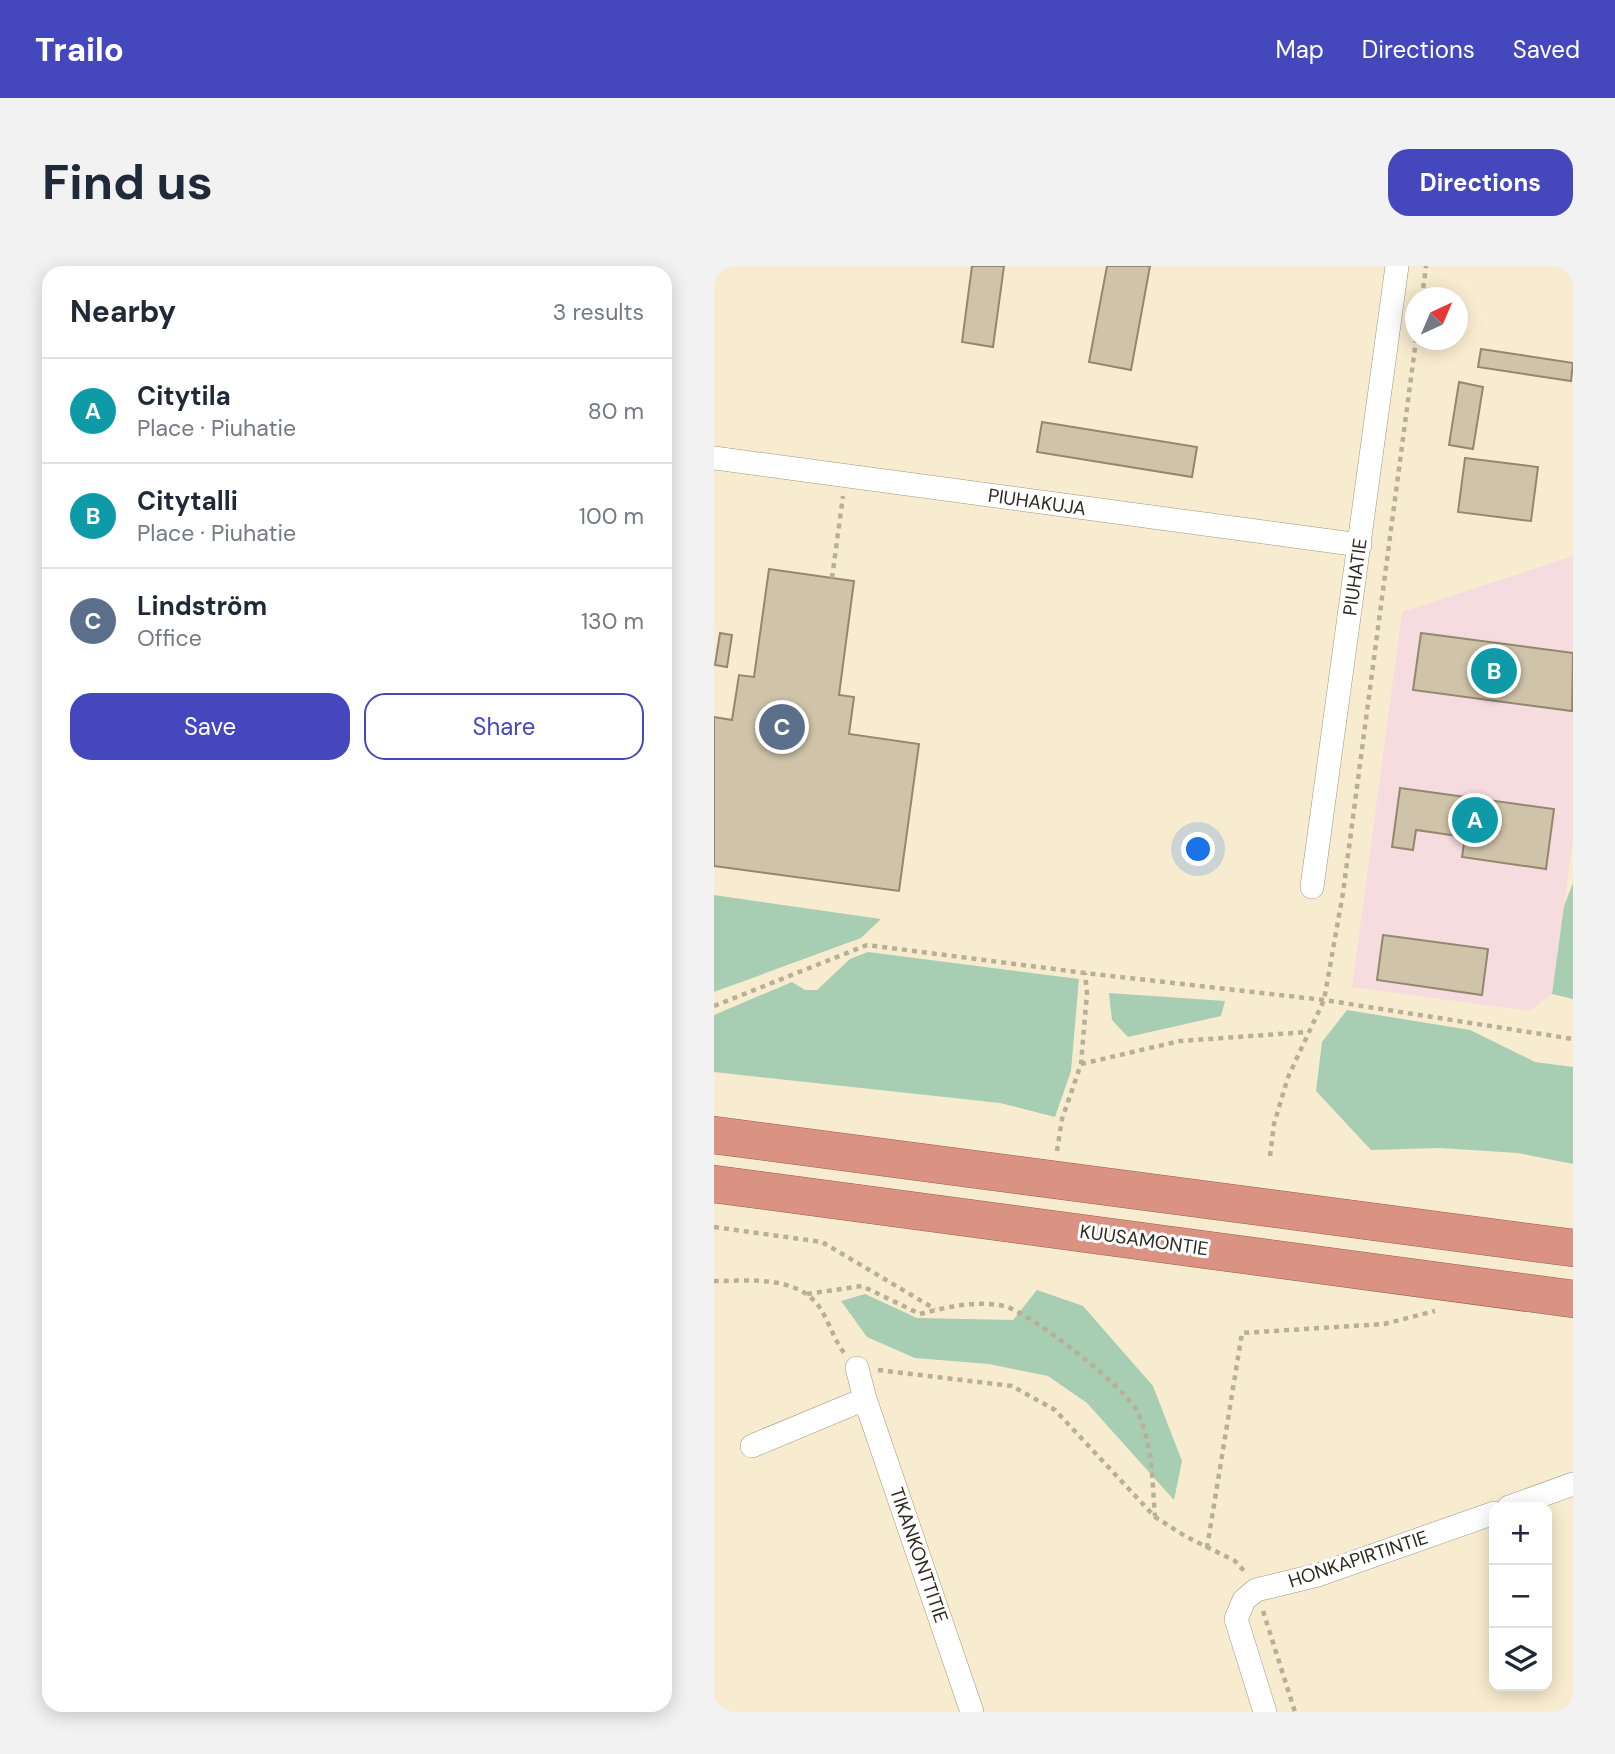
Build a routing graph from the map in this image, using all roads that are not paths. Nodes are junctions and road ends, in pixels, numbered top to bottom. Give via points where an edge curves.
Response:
1 (1397, 266) edge
2 (714, 458) edge
3 (1360, 545) junction
4 (1312, 887) dead end
5 (714, 1135) edge
6 (714, 1184) edge
7 (1396, 1224) junction
8 (1573, 1233) edge
9 (1573, 1248) edge
10 (1573, 1299) edge
11 (857, 1368) road end
12 (865, 1399) junction
13 (752, 1446) dead end
14 (1573, 1484) edge
15 (1523, 1502) edge
16 (1489, 1515) edge
17 (972, 1712) edge
18 (1265, 1712) edge

1 - 3 street, PIUHATIE
2 - 3 street, PIUHAKUJA
3 - 4 street, PIUHATIE
5 - 7 highway
6 - 10 highway, KUUSAMONTIE
7 - 8 highway
7 - 9 highway
11 - 12 street, TIKANKONTTITIE
12 - 13 street
12 - 17 street, TIKANKONTTITIE
14 - 15 street
16 - 18 street, HONKAPIRTINTIE via 1318,1575 1256,1590 1244,1600 1236,1619

